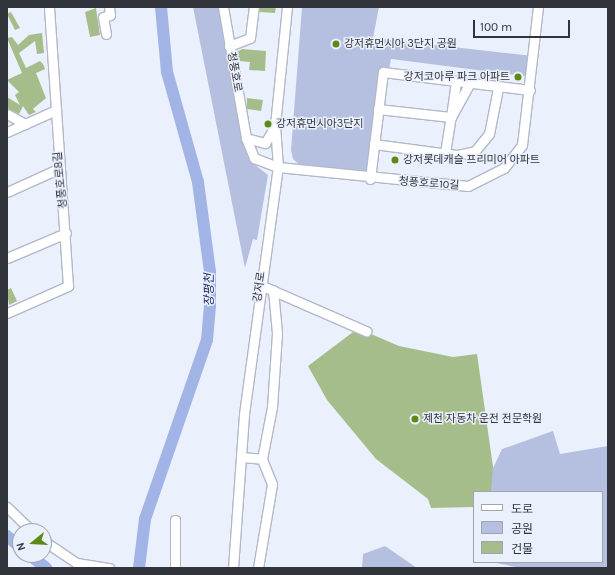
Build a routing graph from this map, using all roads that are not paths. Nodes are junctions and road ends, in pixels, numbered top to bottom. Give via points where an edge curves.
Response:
1 (49, 7) edge
2 (109, 7) edge
3 (222, 7) edge
4 (254, 7) edge
5 (287, 7) edge
6 (538, 7) edge
7 (106, 34) dead end
8 (229, 46) junction
9 (456, 82) junction
10 (470, 83) junction
11 (498, 88) junction
12 (530, 90) junction
13 (378, 109) junction
14 (56, 110) junction
15 (7, 114) edge
16 (451, 117) junction
17 (25, 124) junction
18 (275, 125) junction
19 (7, 132) edge
20 (246, 138) junction
21 (374, 144) junction
22 (446, 153) junction
23 (278, 167) junction
24 (60, 168) junction
25 (370, 179) junction
26 (7, 192) edge
27 (66, 233) junction
28 (7, 258) edge
29 (260, 284) junction
30 (273, 290) junction
31 (7, 313) edge
32 (366, 331) dead end
33 (241, 457) junction
34 (262, 459) junction
35 (7, 507) edge
36 (175, 520) dead end
37 (24, 523) edge
38 (52, 546) edge
39 (110, 568) edge
40 (176, 568) edge
41 (233, 568) edge
42 (258, 568) edge

1 - 14 street, 청풍호로8길
2 - 7 street via 110,15 103,17
3 - 8 street, 청풍호로
4 - 8 street via 250,38
5 - 18 street, 강저로
6 - 12 street, 청풍호로10길
8 - 20 street, 청풍호로
9 - 10 street
9 - 13 street via 383,72
9 - 16 street
10 - 11 street
10 - 16 street
11 - 12 street
11 - 22 street via 485,142 468,154
12 - 25 street, 청풍호로10길 via 522,145 515,157 495,175 468,186
13 - 16 street
13 - 21 street
14 - 17 street
14 - 24 street, 청풍호로8길
15 - 17 street
16 - 22 street
17 - 19 street
18 - 20 street via 266,143
18 - 23 street, 강저로
20 - 23 street, 청풍호로 via 254,158
21 - 22 street
21 - 25 street
23 - 25 street, 청풍호로10길
23 - 29 street, 강저로
24 - 26 street
24 - 27 street, 청풍호로8길
27 - 28 street
27 - 31 street, 청풍호로8길 via 68,286
29 - 30 street
29 - 33 street, 강저로
30 - 32 street
30 - 34 street via 276,348 272,407
33 - 34 street
33 - 41 street, 강저로
34 - 42 street via 272,484
35 - 37 street
36 - 40 street
38 - 39 street via 77,562

